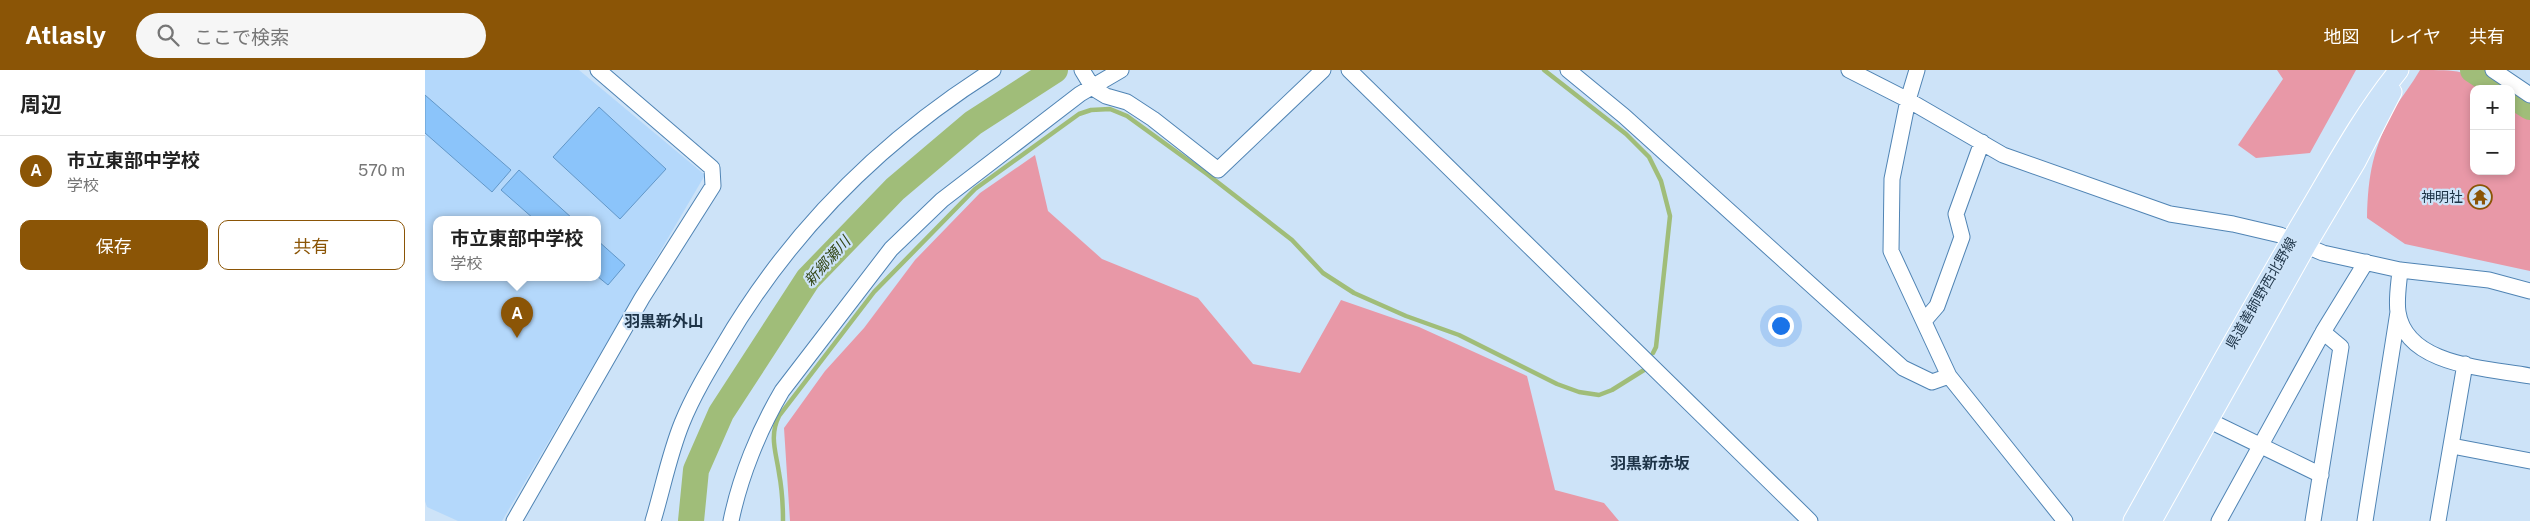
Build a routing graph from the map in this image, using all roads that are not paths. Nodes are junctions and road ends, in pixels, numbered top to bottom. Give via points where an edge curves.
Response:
1 (598, 70) edge
2 (993, 70) edge
3 (1082, 70) edge
4 (1121, 70) edge
5 (1323, 70) edge
6 (1349, 70) edge
7 (1568, 70) edge
8 (1849, 70) edge
9 (1917, 70) edge
10 (2400, 70) edge
11 (2493, 70) edge
12 (1093, 88) junction
13 (2530, 95) edge
14 (1908, 100) junction
15 (1982, 142) junction
16 (2299, 243) junction
17 (2366, 262) junction
18 (2400, 270) junction
19 (2530, 290) edge
20 (2398, 312) junction
21 (1924, 321) junction
22 (2323, 332) junction
23 (2465, 364) junction
24 (1949, 376) junction
25 (2530, 376) edge
26 (2208, 420) junction
27 (2261, 446) junction
28 (2452, 446) junction
29 (2530, 461) edge
30 (2321, 475) junction
31 (2222, 520) edge
32 (514, 521) edge
33 (653, 521) edge
34 (731, 521) edge
35 (1810, 521) edge
36 (2065, 521) edge
37 (2133, 521) edge
38 (2153, 521) edge
39 (2313, 521) edge
40 (2365, 521) edge
41 (2438, 521) edge

1 - 32 street via 712,168 713,186 642,298
2 - 33 street via 932,110 879,154 803,230 759,286 710,368 682,423 663,477
3 - 12 street
4 - 12 street
5 - 12 street via 1218,170 1153,119 1127,102
6 - 35 street
7 - 24 street via 1631,122 1903,368 1931,382
8 - 14 street
9 - 14 street
10 - 16 main road, 県道善師野西北野線 via 2376,98
11 - 13 street
12 - 34 street via 1080,94 942,200 891,249 773,406 749,463
14 - 15 street
14 - 21 street via 1892,178 1891,251
15 - 16 street via 2003,155 2170,214 2233,224
15 - 21 street via 1957,214 1962,237 1937,306
16 - 17 street via 2323,253
16 - 26 main road, 県道善師野西北野線
16 - 37 main road, 県道善師野西北野線
17 - 18 street
17 - 22 street
18 - 19 street via 2489,280
18 - 20 street
20 - 23 street via 2408,338 2422,350
20 - 40 street
21 - 24 street
22 - 27 street
22 - 30 street via 2341,347
23 - 25 street
23 - 28 street
24 - 36 street
26 - 27 street
26 - 38 main road, 県道善師野西北野線
27 - 30 street
27 - 31 street
28 - 29 street
28 - 41 street
30 - 39 street

